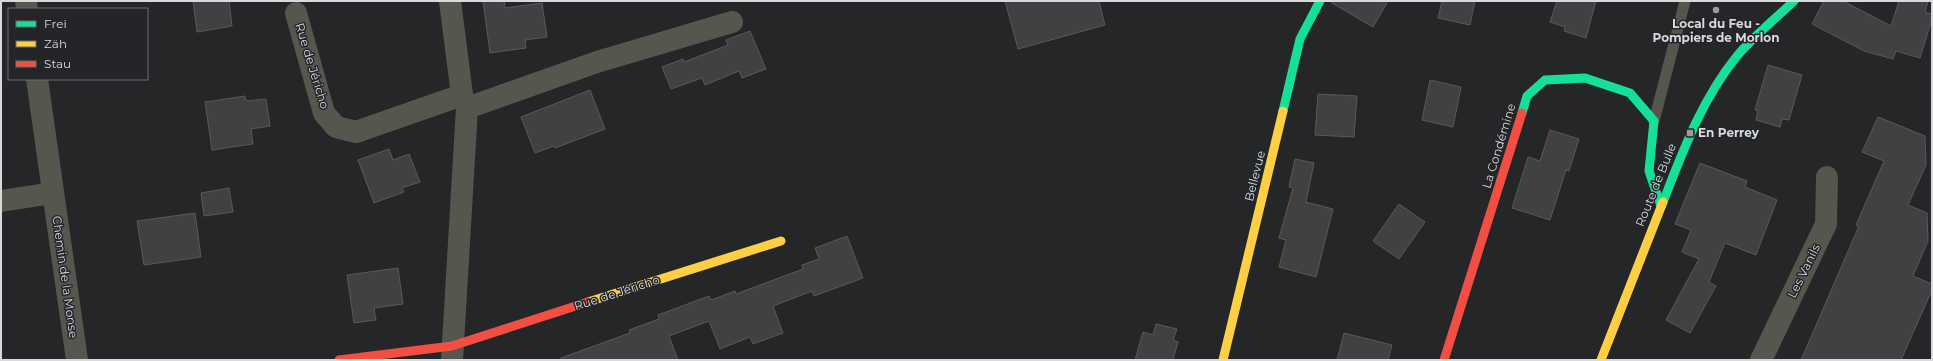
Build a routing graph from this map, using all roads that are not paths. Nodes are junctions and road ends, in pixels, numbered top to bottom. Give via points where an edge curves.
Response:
1 (450, 1) edge
2 (1320, 1) edge
3 (1685, 1) edge
4 (1794, 1) edge
5 (296, 13) dead end
6 (732, 22) dead end
7 (37, 80) edge
8 (465, 102) junction
9 (1654, 121) junction
10 (1827, 177) dead end
11 (53, 193) junction
12 (1, 201) edge
13 (1661, 206) junction
14 (781, 241) dead end
15 (452, 353) edge
16 (77, 360) edge
17 (339, 360) edge
18 (1223, 360) edge
19 (1444, 360) edge
20 (1601, 360) edge
21 (1761, 360) edge

1 - 8 street
2 - 18 street, Bellevue via 1300,39
3 - 9 lane
4 - 13 street, Route de Bulle via 1752,40 1731,64 1709,97 1690,133
5 - 8 street, Rue de Jéricho via 324,113 336,127 356,132
6 - 8 street, Rue de Jéricho
7 - 11 street, Chemin de la Monse
8 - 15 street
9 - 13 street via 1648,171
9 - 19 street, La Condémine via 1630,93 1585,78 1545,80 1527,96
10 - 21 street, Les Vanils via 1826,224
11 - 12 street
11 - 16 street, Chemin de la Monse
13 - 20 street, Route de Bulle
14 - 15 street, Rue de Jéricho
15 - 17 street, Rue de Jéricho

